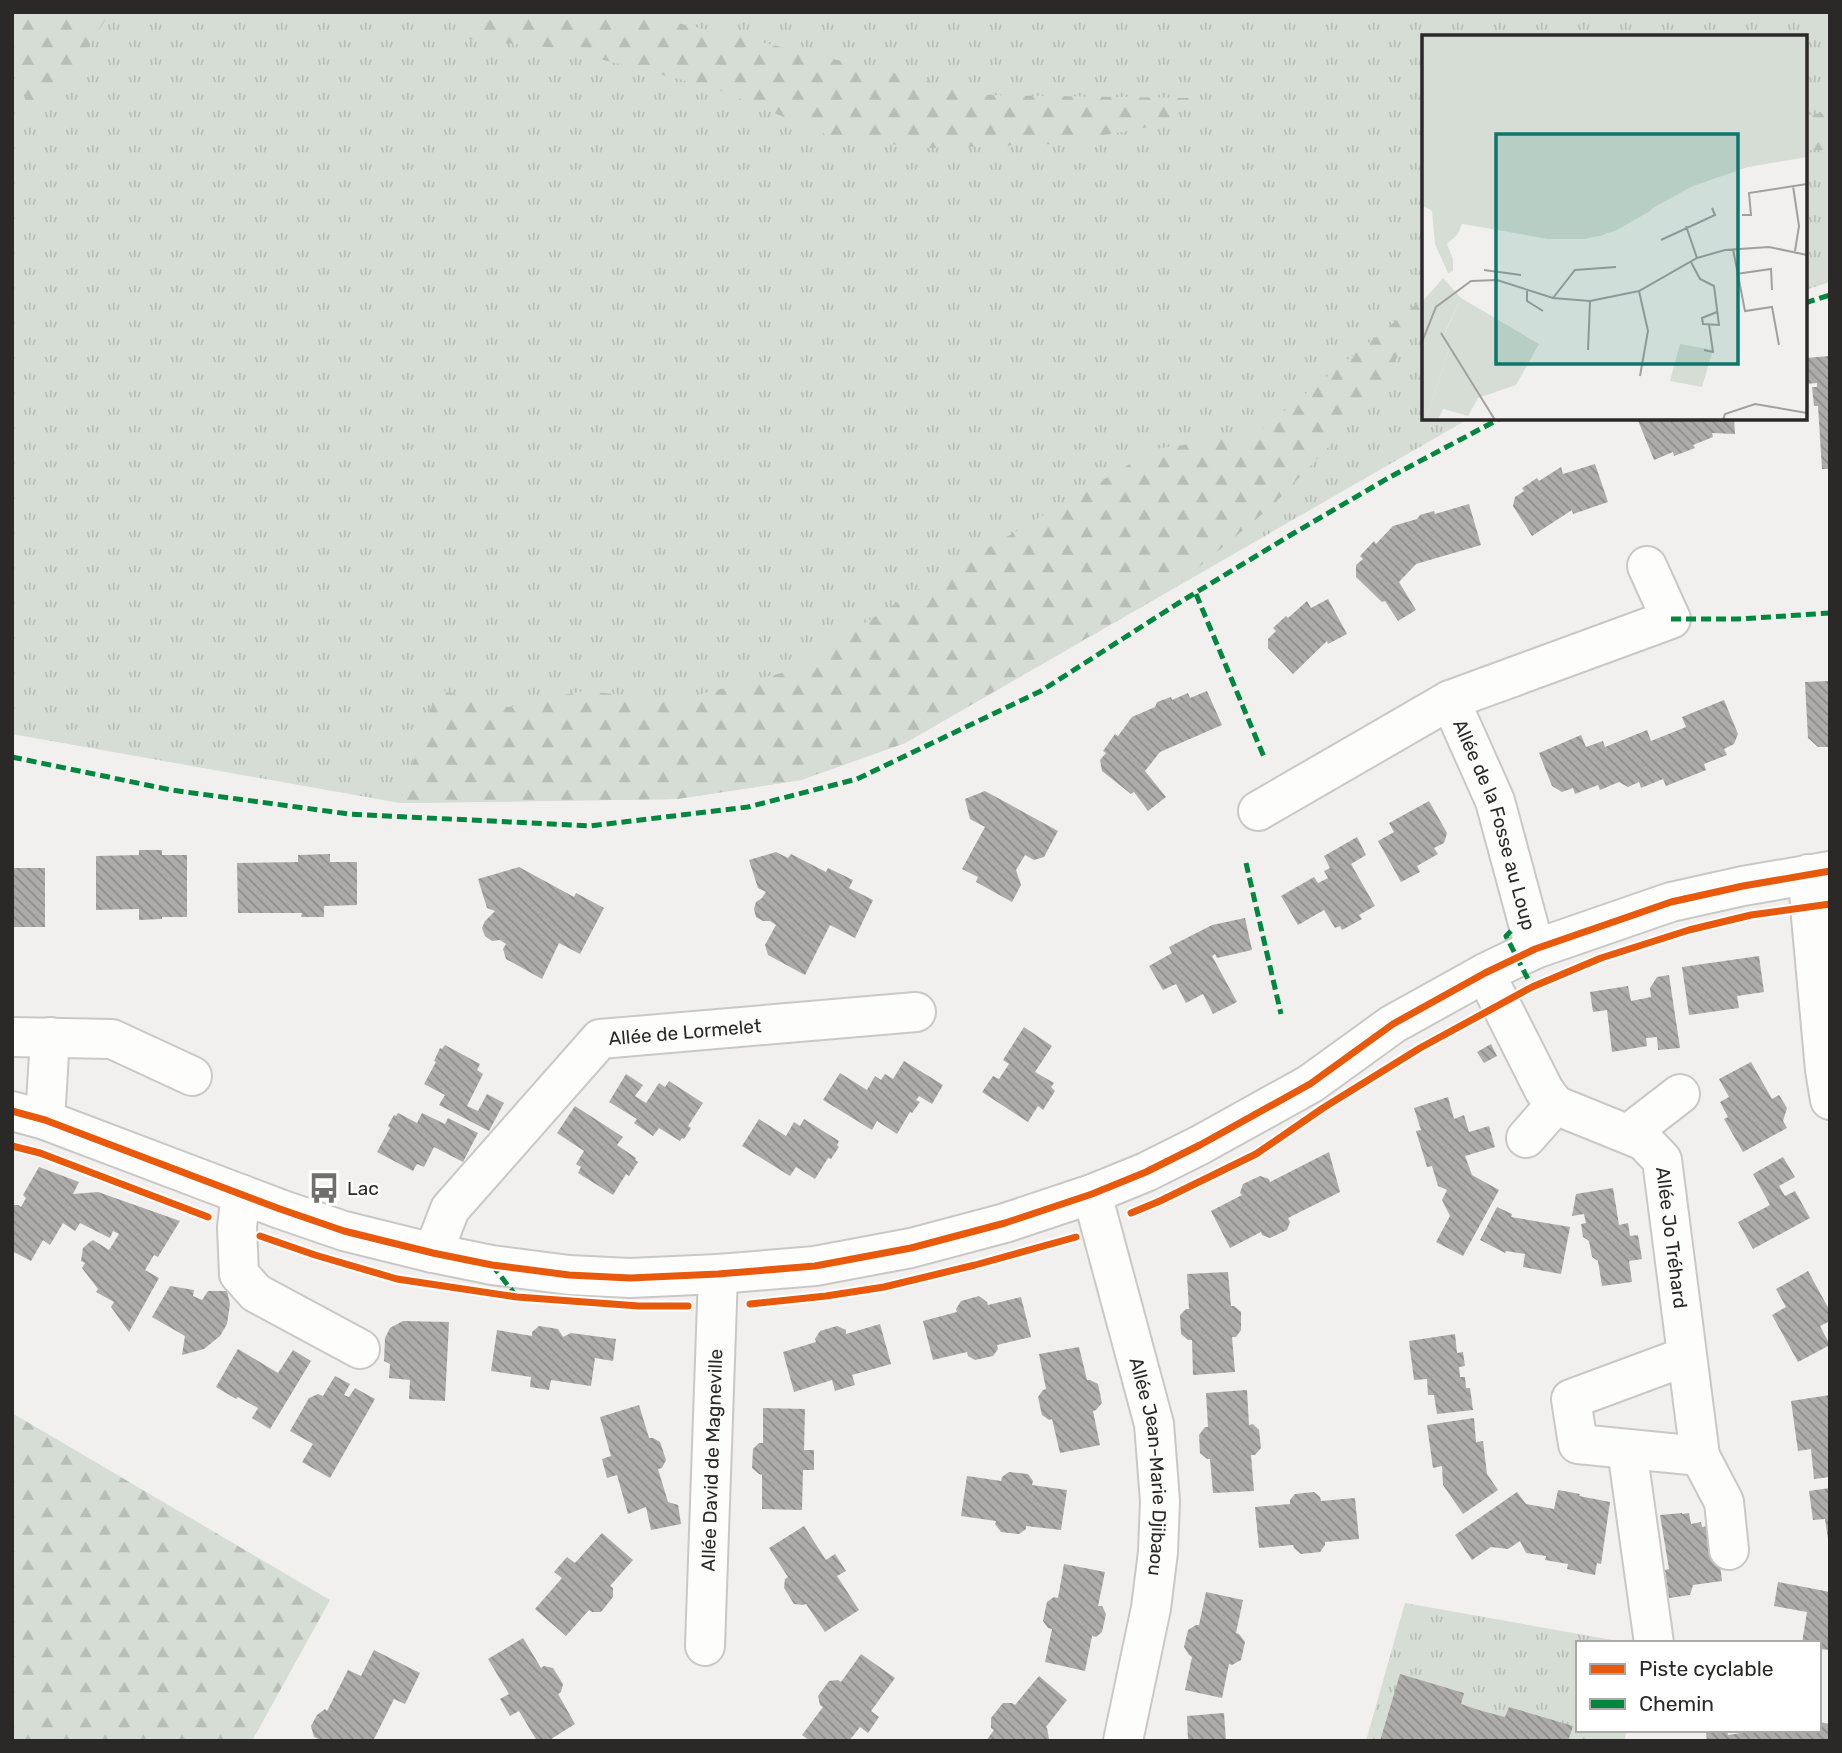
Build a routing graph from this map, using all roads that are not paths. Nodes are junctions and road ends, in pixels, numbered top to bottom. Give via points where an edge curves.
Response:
1 (1647, 566) dead end
2 (1450, 701) junction
3 (1258, 811) dead end
4 (1819, 873) edge
5 (1535, 949) junction
6 (1485, 973) junction
7 (916, 1012) dead end
8 (12, 1037) edge
9 (50, 1037) junction
10 (192, 1076) dead end
11 (1828, 1080) edge
12 (1680, 1094) dead end
13 (1555, 1105) junction
14 (29, 1115) edge
15 (1628, 1134) junction
16 (1526, 1138) dead end
17 (241, 1194) junction
18 (1092, 1194) junction
19 (433, 1253) junction
20 (718, 1274) junction
21 (360, 1349) dead end
22 (1687, 1356) junction
23 (1627, 1449) junction
24 (1700, 1456) junction
25 (1729, 1550) dead end
26 (1654, 1641) edge
27 (705, 1646) dead end
28 (1124, 1741) edge

1 - 2 street, Allée de la Fosse au Loup via 1671,619
2 - 3 street, Allée de la Fosse au Loup
2 - 5 street, Allée de la Fosse au Loup via 1495,802
4 - 5 street via 1671,902
4 - 11 street via 1810,906
5 - 6 street
6 - 13 street
6 - 18 street via 1393,1024 1310,1084 1200,1145
7 - 19 street, Allée de Lormelet via 600,1039 450,1209
8 - 9 street
9 - 10 street via 112,1039
9 - 14 street
12 - 15 street
13 - 15 street, Allée Jo Tréhard
13 - 16 street
14 - 17 street
15 - 22 street, Allée Jo Tréhard via 1644,1141 1662,1160
17 - 19 street via 344,1231
17 - 21 street via 239,1274 256,1293
18 - 20 street via 911,1248 815,1266
18 - 28 street, Allée Jean-Marie Djibaou via 1154,1424 1160,1501 1152,1608
19 - 20 street via 569,1275
20 - 27 street, Allée David de Magneville
22 - 23 street via 1571,1399 1578,1444
22 - 24 street, Allée Jo Tréhard
23 - 24 street
23 - 26 street
24 - 25 street, Allée Jo Tréhard via 1724,1502

